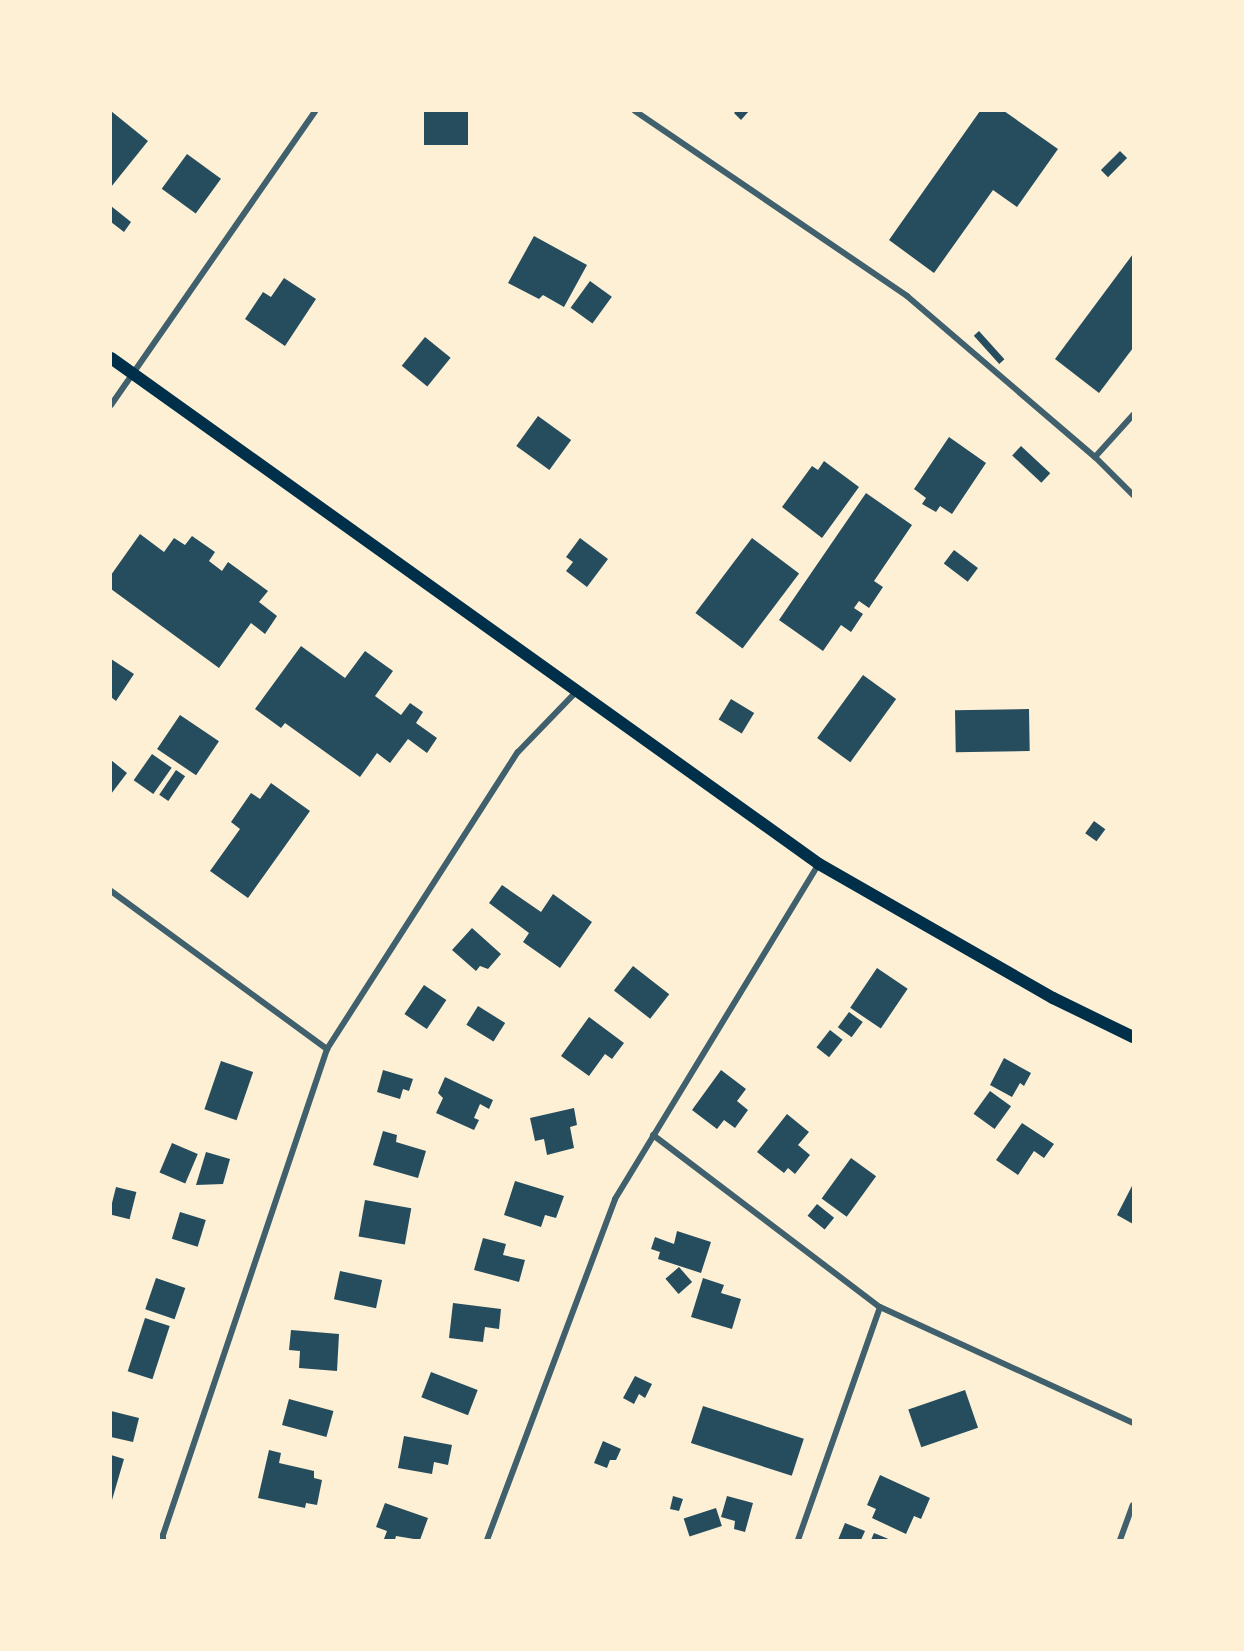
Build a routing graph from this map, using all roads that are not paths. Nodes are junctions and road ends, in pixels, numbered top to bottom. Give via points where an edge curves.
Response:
1 (315, 111) edge
2 (635, 111) edge
3 (111, 358) edge
4 (134, 374) junction
5 (111, 405) edge
6 (1133, 415) edge
7 (1095, 457) junction
8 (1133, 495) edge
9 (578, 690) junction
10 (819, 864) junction
11 (111, 891) edge
12 (1133, 1037) edge
13 (327, 1049) junction
14 (653, 1135) junction
15 (880, 1307) junction
16 (1133, 1423) edge
17 (1133, 1505) edge
18 (164, 1540) edge
19 (487, 1540) edge
20 (798, 1540) edge
21 (1120, 1540) edge

1 - 4 street
2 - 7 street via 907,296
3 - 4 main road
4 - 5 street
4 - 9 main road
6 - 7 street
7 - 8 street
9 - 10 main road
9 - 13 street via 518,752
10 - 12 main road via 1053,998
10 - 14 street
11 - 13 street
13 - 18 street via 162,1535
14 - 15 street
14 - 19 street via 615,1199
15 - 16 street
15 - 20 street
17 - 21 street

